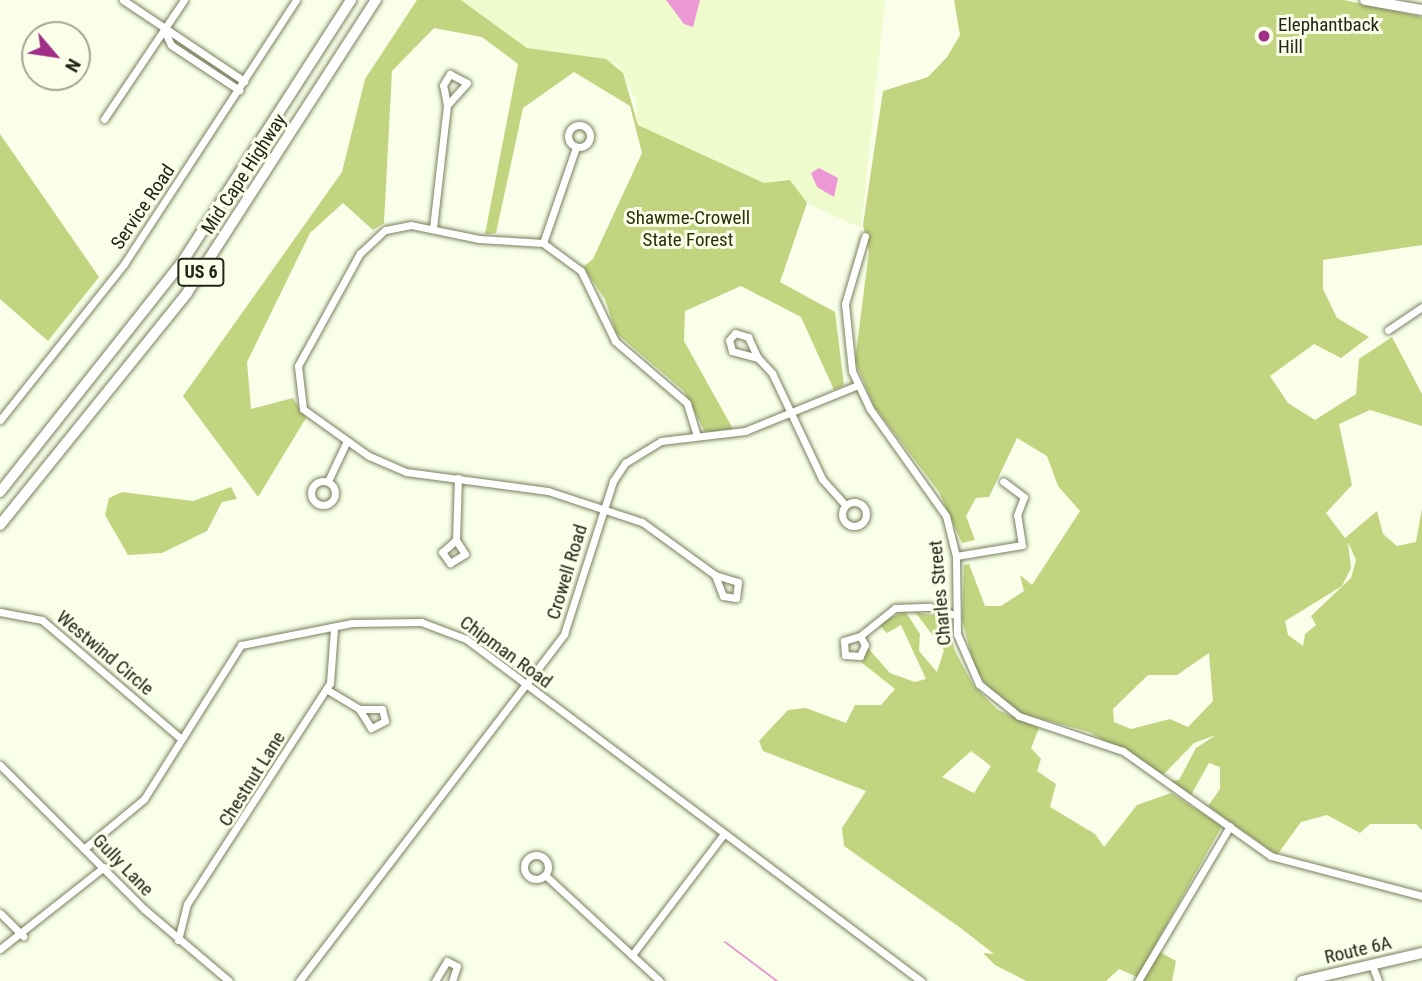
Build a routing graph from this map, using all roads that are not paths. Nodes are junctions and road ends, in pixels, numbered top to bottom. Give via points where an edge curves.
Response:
1 (123, 0) edge
2 (184, 0) edge
3 (296, 0) edge
4 (351, 0) edge
5 (376, 0) edge
6 (1366, 0) edge
7 (1422, 10) edge
8 (165, 31) junction
9 (244, 81) junction
10 (239, 90) junction
11 (447, 105) dead end
12 (104, 119) dead end
13 (576, 148) dead end
14 (432, 228) junction
15 (865, 236) dead end
16 (543, 243) junction
17 (1422, 307) edge
18 (1388, 330) dead end
19 (758, 358) dead end
20 (858, 386) junction
21 (2, 415) edge
22 (791, 416) junction
23 (697, 436) junction
24 (346, 443) junction
25 (458, 478) junction
26 (328, 481) dead end
27 (1003, 481) dead end
28 (0, 492) edge
29 (843, 502) dead end
30 (604, 508) junction
31 (0, 525) edge
32 (456, 540) dead end
33 (956, 556) junction
34 (715, 575) dead end
35 (0, 612) edge
36 (955, 615) junction
37 (334, 628) junction
38 (860, 636) dead end
39 (527, 686) junction
40 (326, 689) junction
41 (359, 709) dead end
42 (180, 738) junction
43 (0, 765) edge
44 (1230, 826) junction
45 (723, 835) junction
46 (86, 847) junction
47 (104, 867) junction
48 (545, 875) dead end
49 (1422, 896) edge
50 (0, 913) edge
51 (23, 936) junction
52 (178, 940) junction
53 (0, 949) edge
54 (1422, 953) edge
55 (632, 956) junction
56 (1372, 965) junction
57 (229, 981) edge
58 (299, 981) edge
59 (435, 981) edge
60 (452, 981) edge
61 (660, 981) edge
62 (921, 981) edge
63 (1138, 981) edge
64 (1302, 981) edge
65 (1378, 981) edge

1 - 8 street
2 - 8 street
3 - 9 street, Service Road
4 - 28 highway, Mid Cape Highway / US 6 via 181,264
5 - 31 highway, Mid Cape Highway / US 6 via 187,293
6 - 7 main road
8 - 9 street
8 - 10 street via 171,45
8 - 12 street
9 - 10 street, Service Road
10 - 21 street, Service Road via 108,286
11 - 14 street
13 - 16 street
14 - 16 street via 479,239
14 - 24 street via 397,226 370,240 298,366 303,409
15 - 20 street, Charles Street via 845,304
16 - 23 street via 581,271 615,341 687,403
17 - 18 street
19 - 22 street
20 - 22 street, Crowell Road
20 - 33 street, Charles Street via 934,492
22 - 23 street, Crowell Road via 745,431
22 - 29 street via 822,479
23 - 30 street, Crowell Road via 661,441 634,454 620,469
24 - 25 street via 406,472
24 - 26 street
25 - 30 street via 548,491
25 - 32 street
27 - 33 street via 1024,497 1017,515 1022,545
30 - 34 street via 653,527
30 - 39 street, Crowell Road via 570,624
33 - 36 street, Charles Street
35 - 42 street, Westwind Circle via 42,620
36 - 38 street via 930,607 895,608
36 - 44 street, Charles Street via 964,660 1002,706 1123,751
37 - 39 street, Chipman Road via 365,622 441,625
37 - 40 street, Chestnut Lane via 336,658
37 - 42 street, Chipman Road via 241,645
39 - 45 street, Chipman Road
39 - 58 street, Crowell Road
40 - 41 street
40 - 52 street, Chestnut Lane via 187,904
42 - 46 street, Chipman Road via 144,799
43 - 46 street, Gully Lane
44 - 49 street, Charles Street via 1285,863
44 - 63 street
45 - 55 street
45 - 62 street, Chipman Road
46 - 47 street, Gully Lane
47 - 51 street
47 - 52 street, Gully Lane
48 - 55 street
50 - 51 street
51 - 53 street
52 - 57 street, Gully Lane
54 - 56 main road, Route 6A
55 - 61 street
56 - 64 main road, Route 6A
56 - 65 street
59 - 60 street via 447,961 458,973

